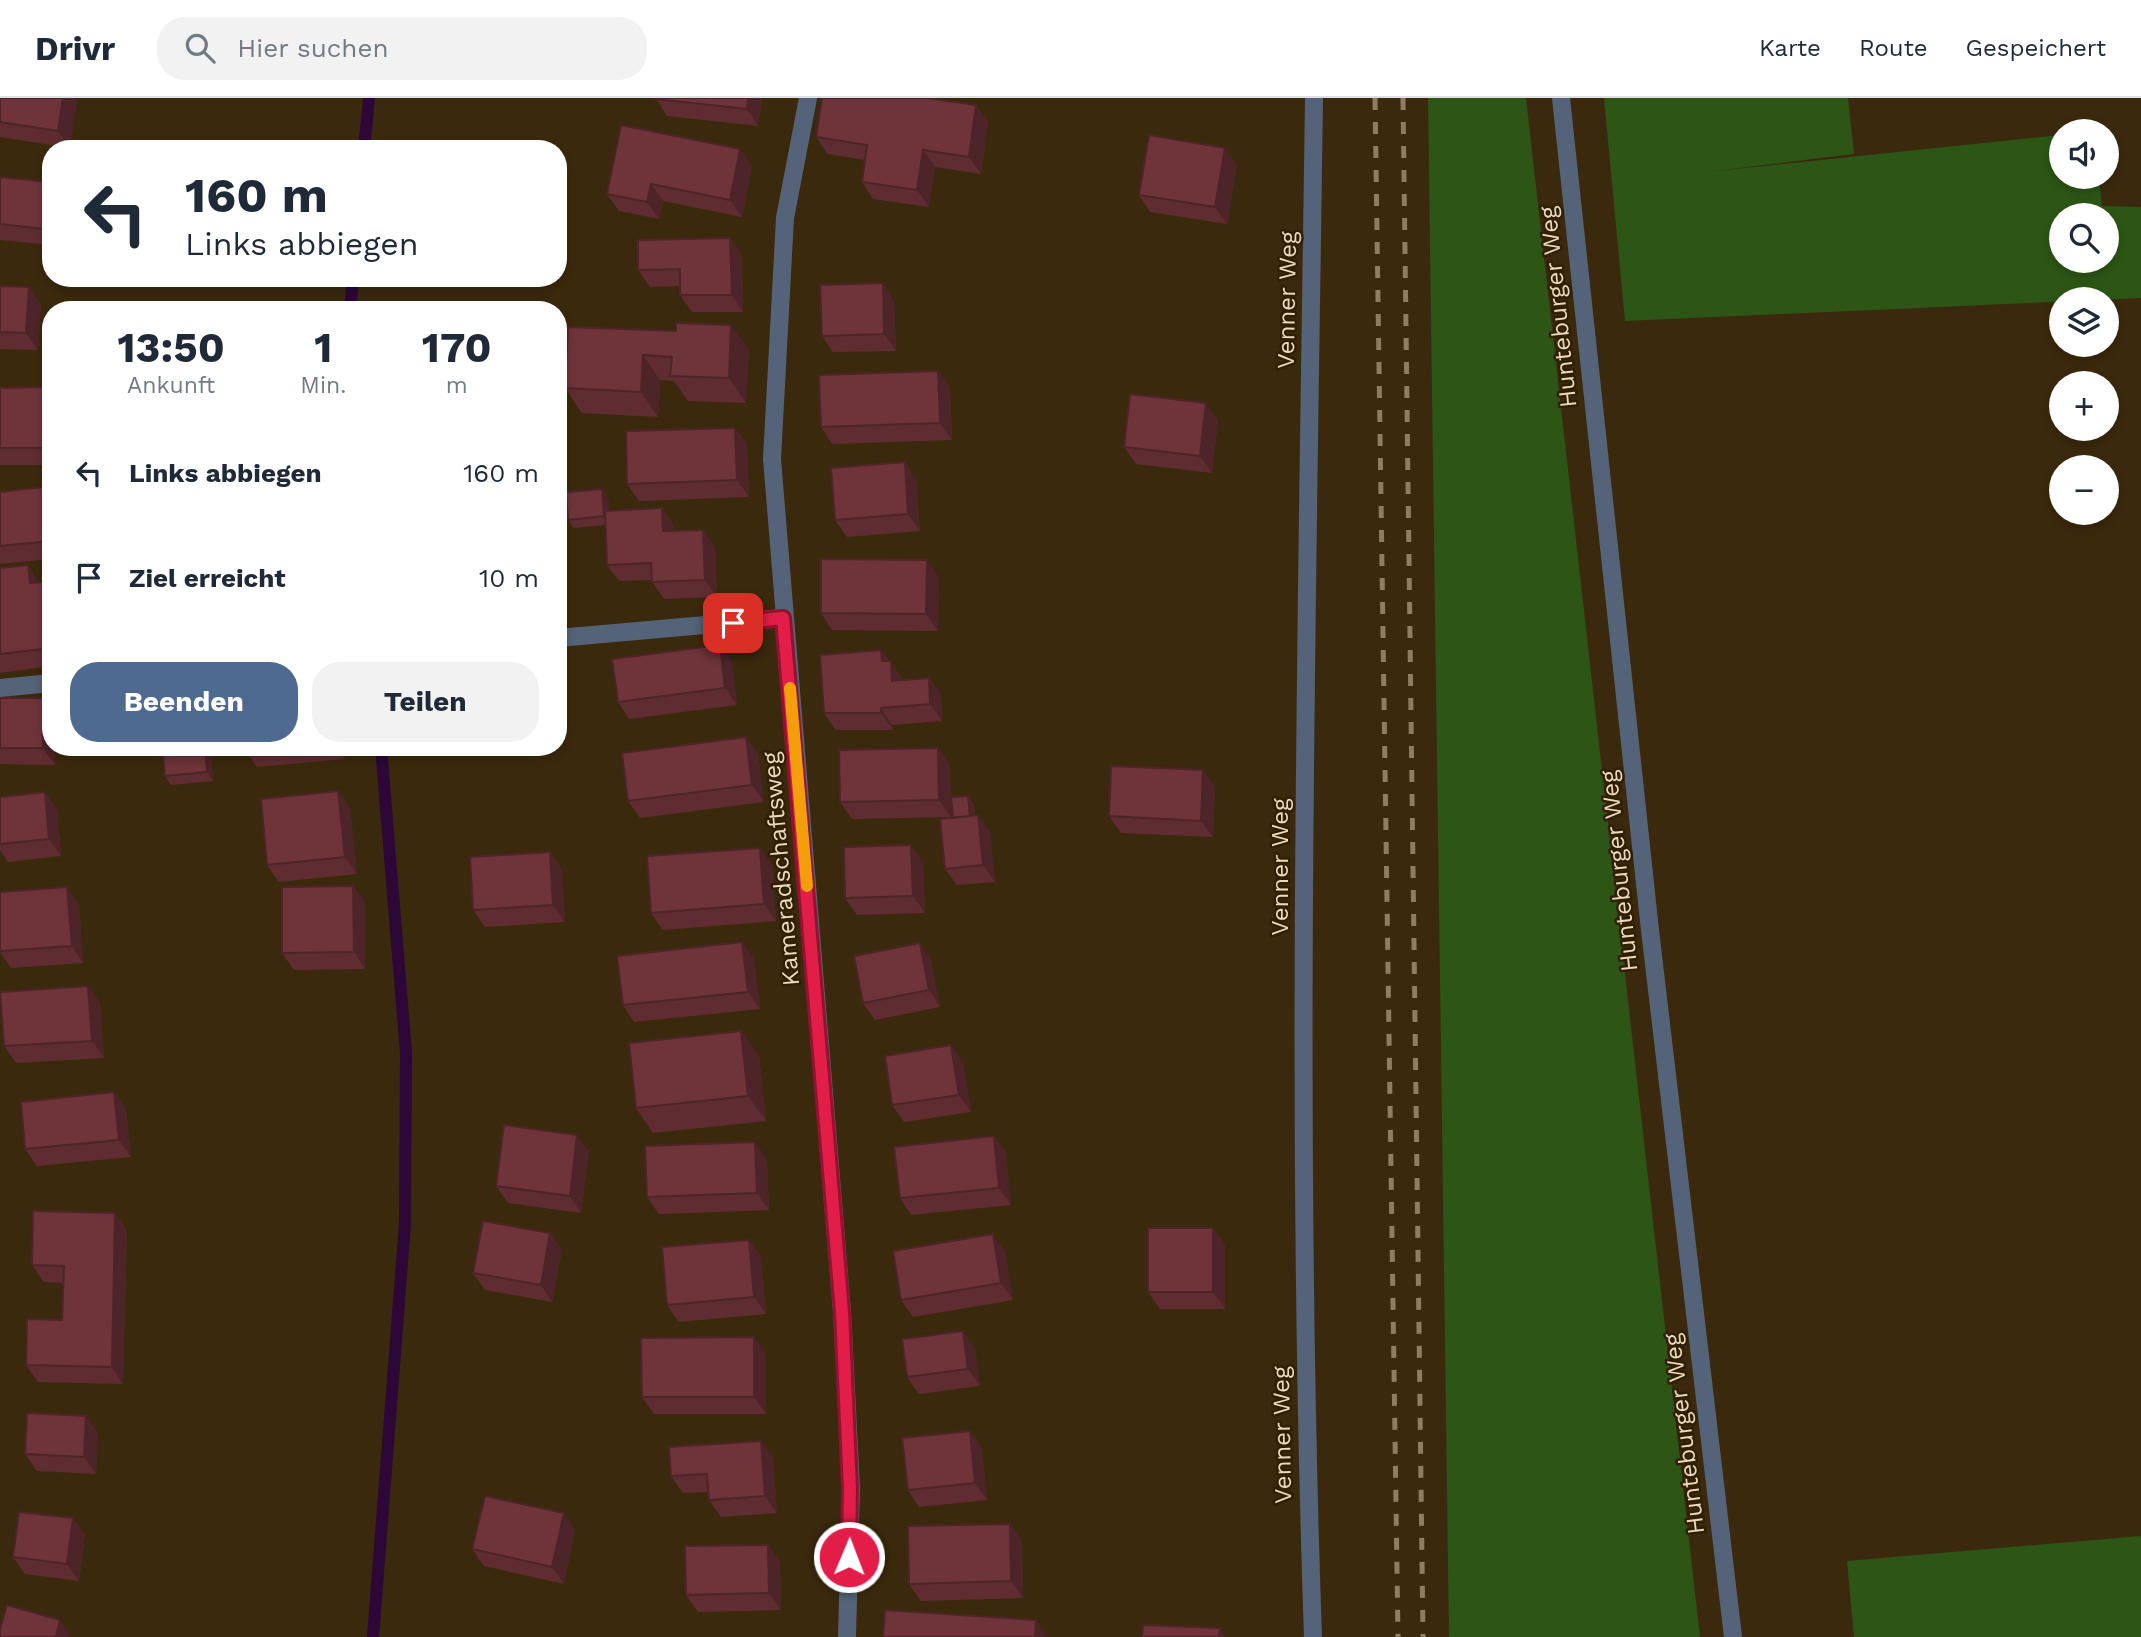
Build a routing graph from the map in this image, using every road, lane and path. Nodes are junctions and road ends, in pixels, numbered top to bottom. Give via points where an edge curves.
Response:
1 (808, 98) edge
2 (1314, 98) edge
3 (1561, 98) edge
4 (783, 618) junction
5 (567, 637) edge
6 (42, 684) edge
7 (0, 688) edge
8 (848, 1637) edge
9 (1312, 1637) edge
10 (1733, 1637) edge

1 - 4 street, Kameradschaftsweg via 785,218 772,459
2 - 9 street, Venner Weg via 1304,850 1305,1400
3 - 10 street, Hunteburger Weg via 1650,930
4 - 5 street
4 - 8 street, Kameradschaftsweg via 842,1312 850,1488
6 - 7 street

